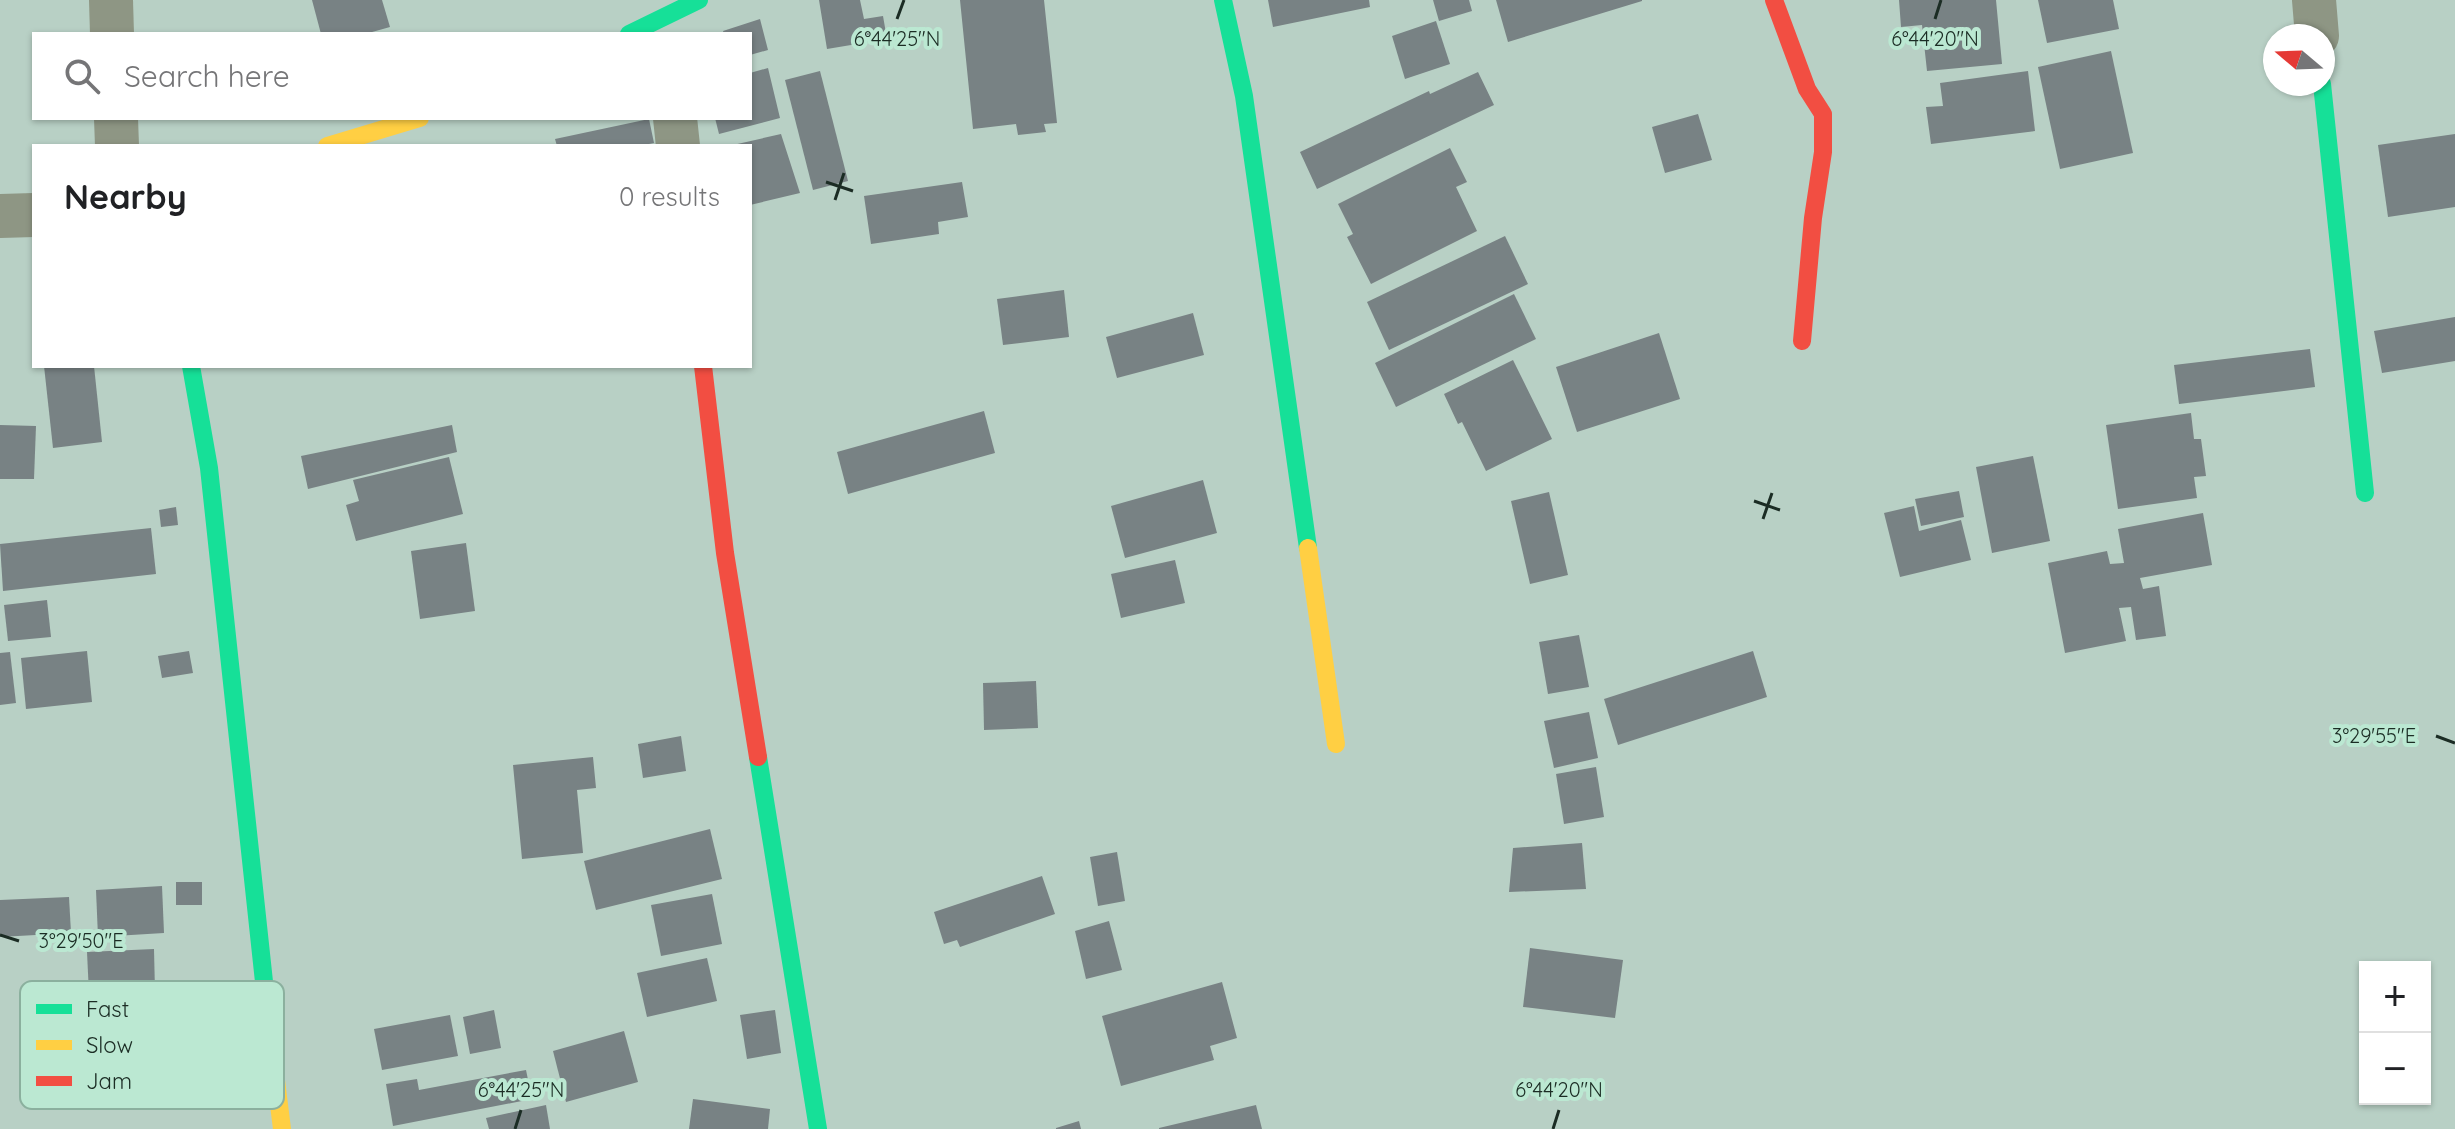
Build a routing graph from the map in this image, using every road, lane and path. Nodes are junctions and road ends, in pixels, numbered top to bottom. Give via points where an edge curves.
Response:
1 (111, 0) edge
2 (1223, 0) edge
3 (1774, 0) edge
4 (2314, 0) edge
5 (2316, 24) edge
6 (112, 32) edge
7 (2323, 96) edge
8 (116, 120) edge
9 (413, 120) edge
10 (675, 120) edge
11 (117, 144) edge
12 (334, 144) edge
13 (678, 144) edge
14 (32, 215) edge
15 (0, 216) edge
16 (1802, 341) dead end
17 (191, 368) edge
18 (703, 368) edge
19 (2365, 493) dead end
20 (1336, 744) dead end
21 (264, 981) edge
22 (280, 1109) edge
23 (282, 1129) edge
24 (818, 1129) edge

1 - 6 street
2 - 20 street via 1244,96
3 - 16 street via 1807,89 1823,114
4 - 5 street
7 - 19 street
8 - 11 street
9 - 12 street
10 - 13 street
14 - 15 street
17 - 21 street via 209,468
18 - 24 street via 725,553
22 - 23 street

